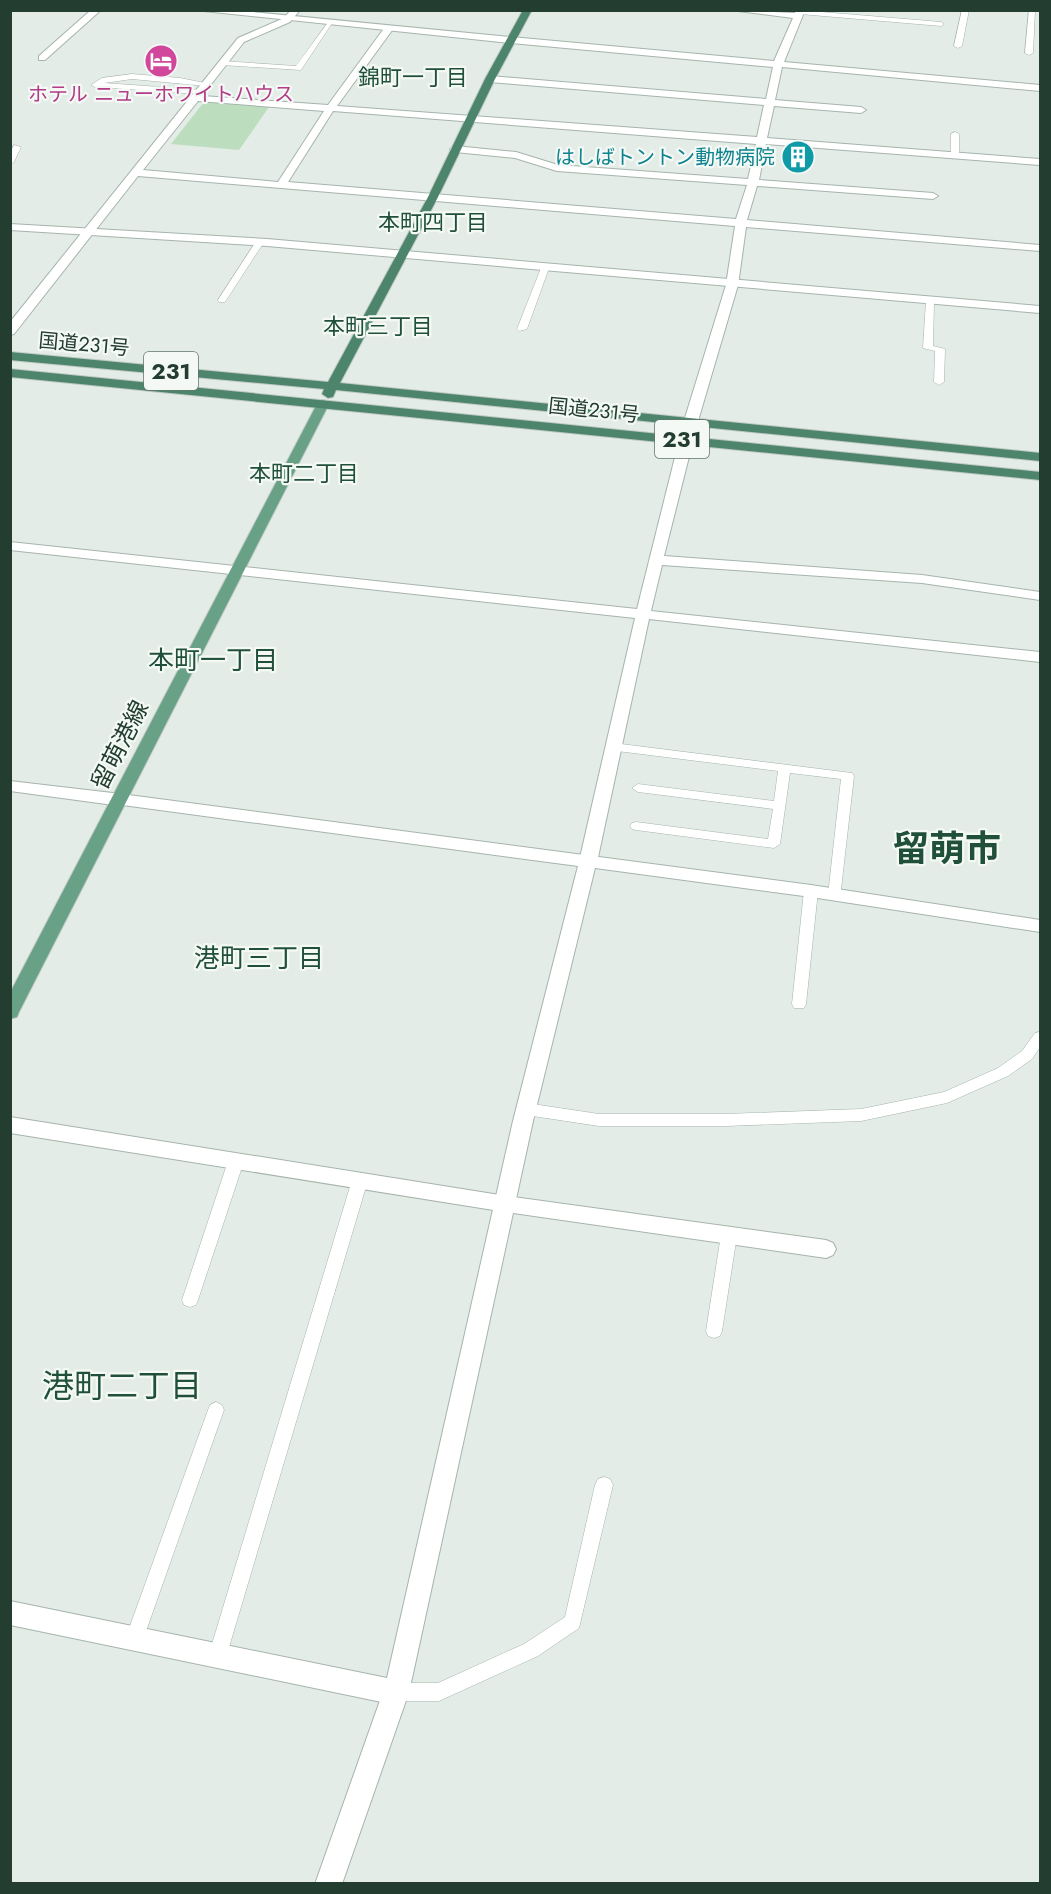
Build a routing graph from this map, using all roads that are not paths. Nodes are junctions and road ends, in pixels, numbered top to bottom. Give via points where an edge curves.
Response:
1 (97, 10) edge
2 (198, 10) edge
3 (296, 10) edge
4 (528, 10) edge
5 (734, 10) edge
6 (966, 10) edge
7 (1032, 10) edge
8 (800, 13) edge
9 (288, 20) junction
10 (329, 23) junction
11 (941, 24) dead end
12 (388, 29) junction
13 (511, 40) junction
14 (958, 46) dead end
15 (1029, 53) dead end
16 (42, 58) dead end
17 (222, 63) junction
18 (778, 64) junction
19 (490, 79) junction
20 (1041, 88) edge
21 (200, 91) junction
22 (769, 103) junction
23 (330, 109) junction
24 (861, 110) dead end
25 (472, 119) junction
26 (955, 134) dead end
27 (762, 140) junction
28 (17, 147) dead end
29 (455, 149) junction
30 (955, 155) junction
31 (10, 162) edge
32 (1041, 162) edge
33 (136, 173) junction
34 (753, 182) junction
35 (282, 184) junction
36 (933, 196) dead end
37 (433, 197) junction
38 (741, 223) junction
39 (10, 227) edge
40 (91, 229) junction
41 (260, 242) junction
42 (1041, 248) edge
43 (402, 254) junction
44 (545, 268) junction
45 (732, 285) junction
46 (222, 300) dead end
47 (930, 301) junction
48 (1041, 310) edge
49 (522, 329) dead end
50 (10, 331) edge
51 (10, 356) edge
52 (10, 373) edge
53 (939, 382) dead end
54 (332, 386) junction
55 (323, 404) junction
56 (691, 421) junction
57 (687, 439) junction
58 (1041, 457) edge
59 (1041, 476) edge
60 (10, 546) edge
61 (656, 560) junction
62 (239, 572) junction
63 (1041, 596) edge
64 (643, 614) junction
65 (1041, 657) edge
66 (613, 747) junction
67 (785, 768) junction
68 (10, 786) edge
69 (639, 788) dead end
70 (121, 800) junction
71 (780, 806) junction
72 (636, 826) dead end
73 (588, 861) junction
74 (811, 891) junction
75 (835, 895) junction
76 (1041, 926) edge
77 (799, 1004) dead end
78 (10, 1012) edge
79 (1041, 1037) edge
80 (525, 1115) junction
81 (10, 1125) edge
82 (236, 1161) junction
83 (360, 1180) junction
84 (506, 1204) junction
85 (729, 1235) junction
86 (826, 1249) dead end
87 (190, 1300) dead end
88 (714, 1331) dead end
89 (216, 1410) dead end
90 (604, 1485) dead end
91 (10, 1613) edge
92 (135, 1637) junction
93 (218, 1654) junction
94 (396, 1692) junction
95 (328, 1884) edge

1 - 16 street
2 - 9 street
3 - 9 street
4 - 13 highway
5 - 8 street
6 - 14 lane
7 - 15 lane
8 - 11 lane
8 - 18 street
9 - 10 street
9 - 17 street via 241,40
10 - 12 street
10 - 17 lane via 298,68
12 - 13 street
12 - 23 street
13 - 18 street
13 - 19 highway
17 - 21 street
18 - 20 street
18 - 22 street
19 - 22 street
19 - 25 highway
21 - 21 lane via 95,85 102,79 118,76
21 - 23 street
21 - 33 street
22 - 24 street
22 - 27 street
23 - 25 street
23 - 35 street
25 - 27 street
25 - 29 highway
26 - 30 lane
27 - 30 street
27 - 34 street
28 - 31 lane
29 - 34 street via 516,155 557,168
29 - 37 highway
30 - 32 street
33 - 35 street
33 - 40 street
34 - 36 street
34 - 38 street
35 - 37 street
37 - 38 street
37 - 43 highway
38 - 42 street
38 - 45 street
39 - 40 street
40 - 41 street
40 - 50 street
41 - 43 street
41 - 46 lane
43 - 44 street
43 - 54 highway
44 - 45 street
44 - 49 lane
45 - 47 street
45 - 56 street
47 - 48 street
47 - 53 lane via 928,348 940,349
51 - 54 highway, 国道231号 / 231
52 - 55 highway, 国道231号 / 231
54 - 55 highway
54 - 56 highway, 国道231号 / 231
55 - 57 highway, 国道231号 / 231
55 - 62 main road, 留萌港線
56 - 57 street
56 - 58 highway, 国道231号 / 231
57 - 59 highway, 国道231号 / 231
57 - 61 street
60 - 62 street
61 - 63 street via 922,579
61 - 64 street
62 - 64 street
62 - 70 main road, 留萌港線
64 - 65 street
64 - 66 street
66 - 67 lane
66 - 73 street
67 - 71 lane
67 - 75 lane via 848,776
68 - 70 street
69 - 71 lane
70 - 73 street
70 - 78 main road, 留萌港線
71 - 72 lane via 774,844
73 - 74 street
73 - 80 street
74 - 75 street
74 - 77 lane
75 - 76 street
79 - 80 lane via 1027,1055 1003,1072 947,1097 861,1115 599,1120
80 - 84 street
81 - 82 street
82 - 83 street
82 - 87 lane
83 - 84 street
83 - 93 lane
84 - 85 street
84 - 94 street
85 - 86 street
85 - 88 lane
89 - 92 lane
90 - 94 lane via 573,1622 531,1650 439,1692
91 - 92 street
92 - 93 street
93 - 94 street
94 - 95 street

